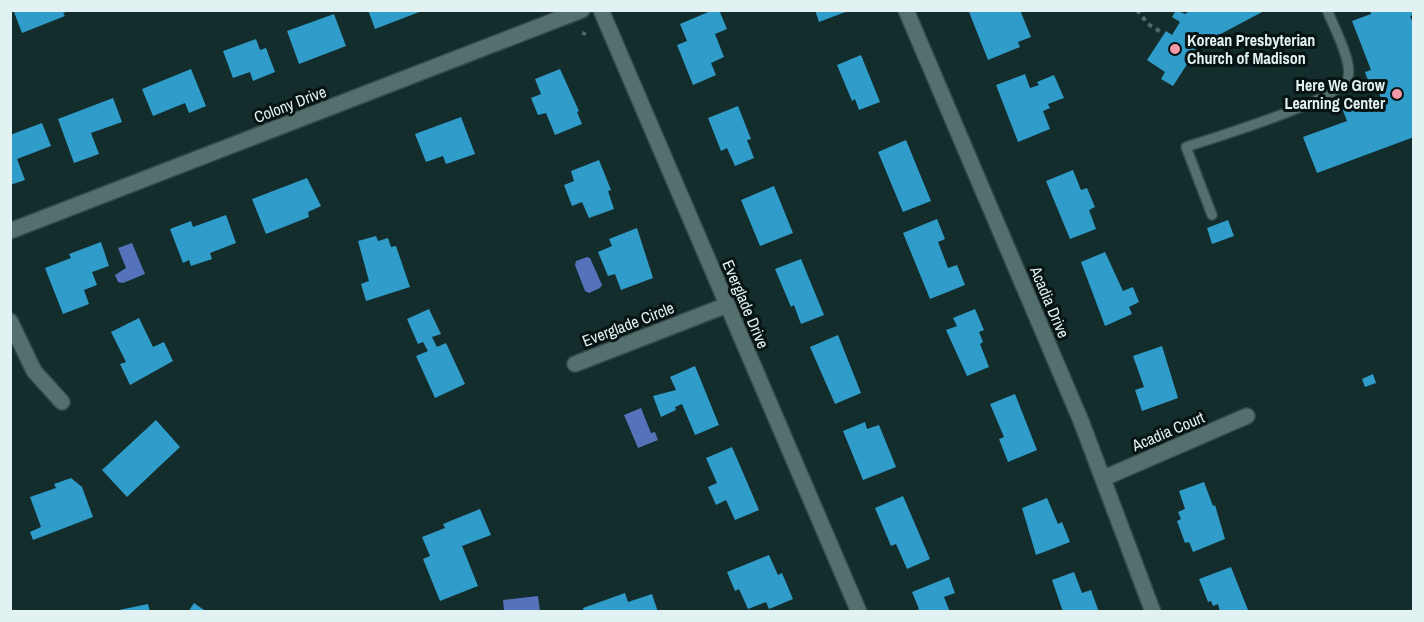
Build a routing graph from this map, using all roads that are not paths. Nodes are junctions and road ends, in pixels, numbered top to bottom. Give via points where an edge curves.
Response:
1 (582, 10) edge
2 (602, 10) edge
3 (906, 10) edge
4 (1327, 10) edge
5 (1212, 215) dead end
6 (10, 231) edge
7 (727, 305) junction
8 (10, 321) edge
9 (575, 364) dead end
10 (62, 402) dead end
11 (1247, 416) dead end
12 (1104, 478) junction
13 (859, 612) edge
14 (1153, 612) edge

1 - 6 street, Colony Drive
2 - 7 street, Everglade Drive
3 - 12 street, Acadia Drive
4 - 5 lane via 1349,66 1348,80 1337,91 1186,147
7 - 9 street, Everglade Circle
7 - 13 street, Everglade Drive
8 - 10 street via 34,371
11 - 12 street, Acadia Court
12 - 14 street, Acadia Drive

